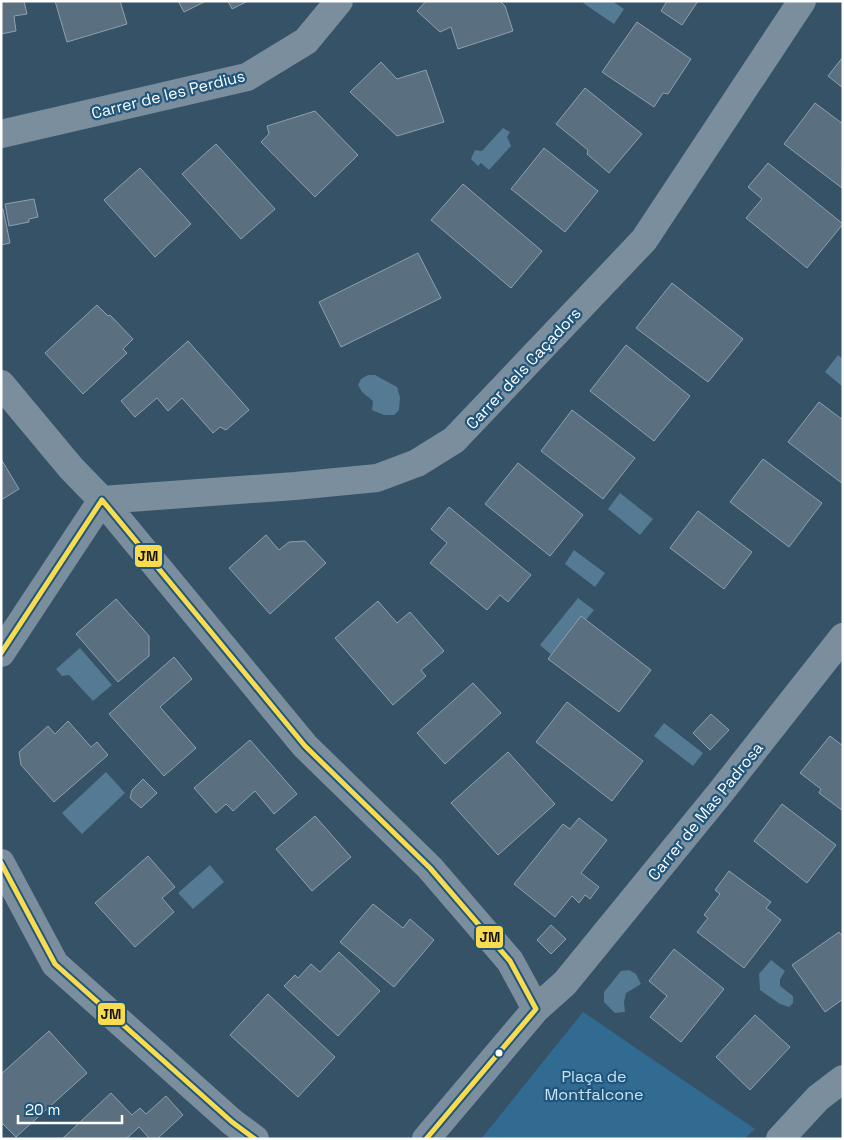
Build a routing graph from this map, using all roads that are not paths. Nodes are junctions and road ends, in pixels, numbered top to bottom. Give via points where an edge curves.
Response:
1 (339, 1) edge
2 (802, 1) edge
3 (1, 134) edge
4 (1, 384) edge
5 (102, 500) junction
6 (843, 637) edge
7 (1, 653) edge
8 (1, 863) edge
9 (536, 1009) junction
10 (843, 1079) edge
11 (255, 1139) edge
12 (426, 1139) edge
13 (780, 1139) edge

1 - 3 street, Carrer de les Perdius via 306,41 246,77
2 - 5 street, Carrer dels Caçadors via 644,240 454,440 417,463 377,478
4 - 5 street
5 - 7 street
5 - 9 street via 305,746 430,868 510,961
6 - 9 street, Carrer de Mas Padrosa via 565,983
8 - 11 street via 55,964
9 - 12 street
10 - 13 street via 818,1098

